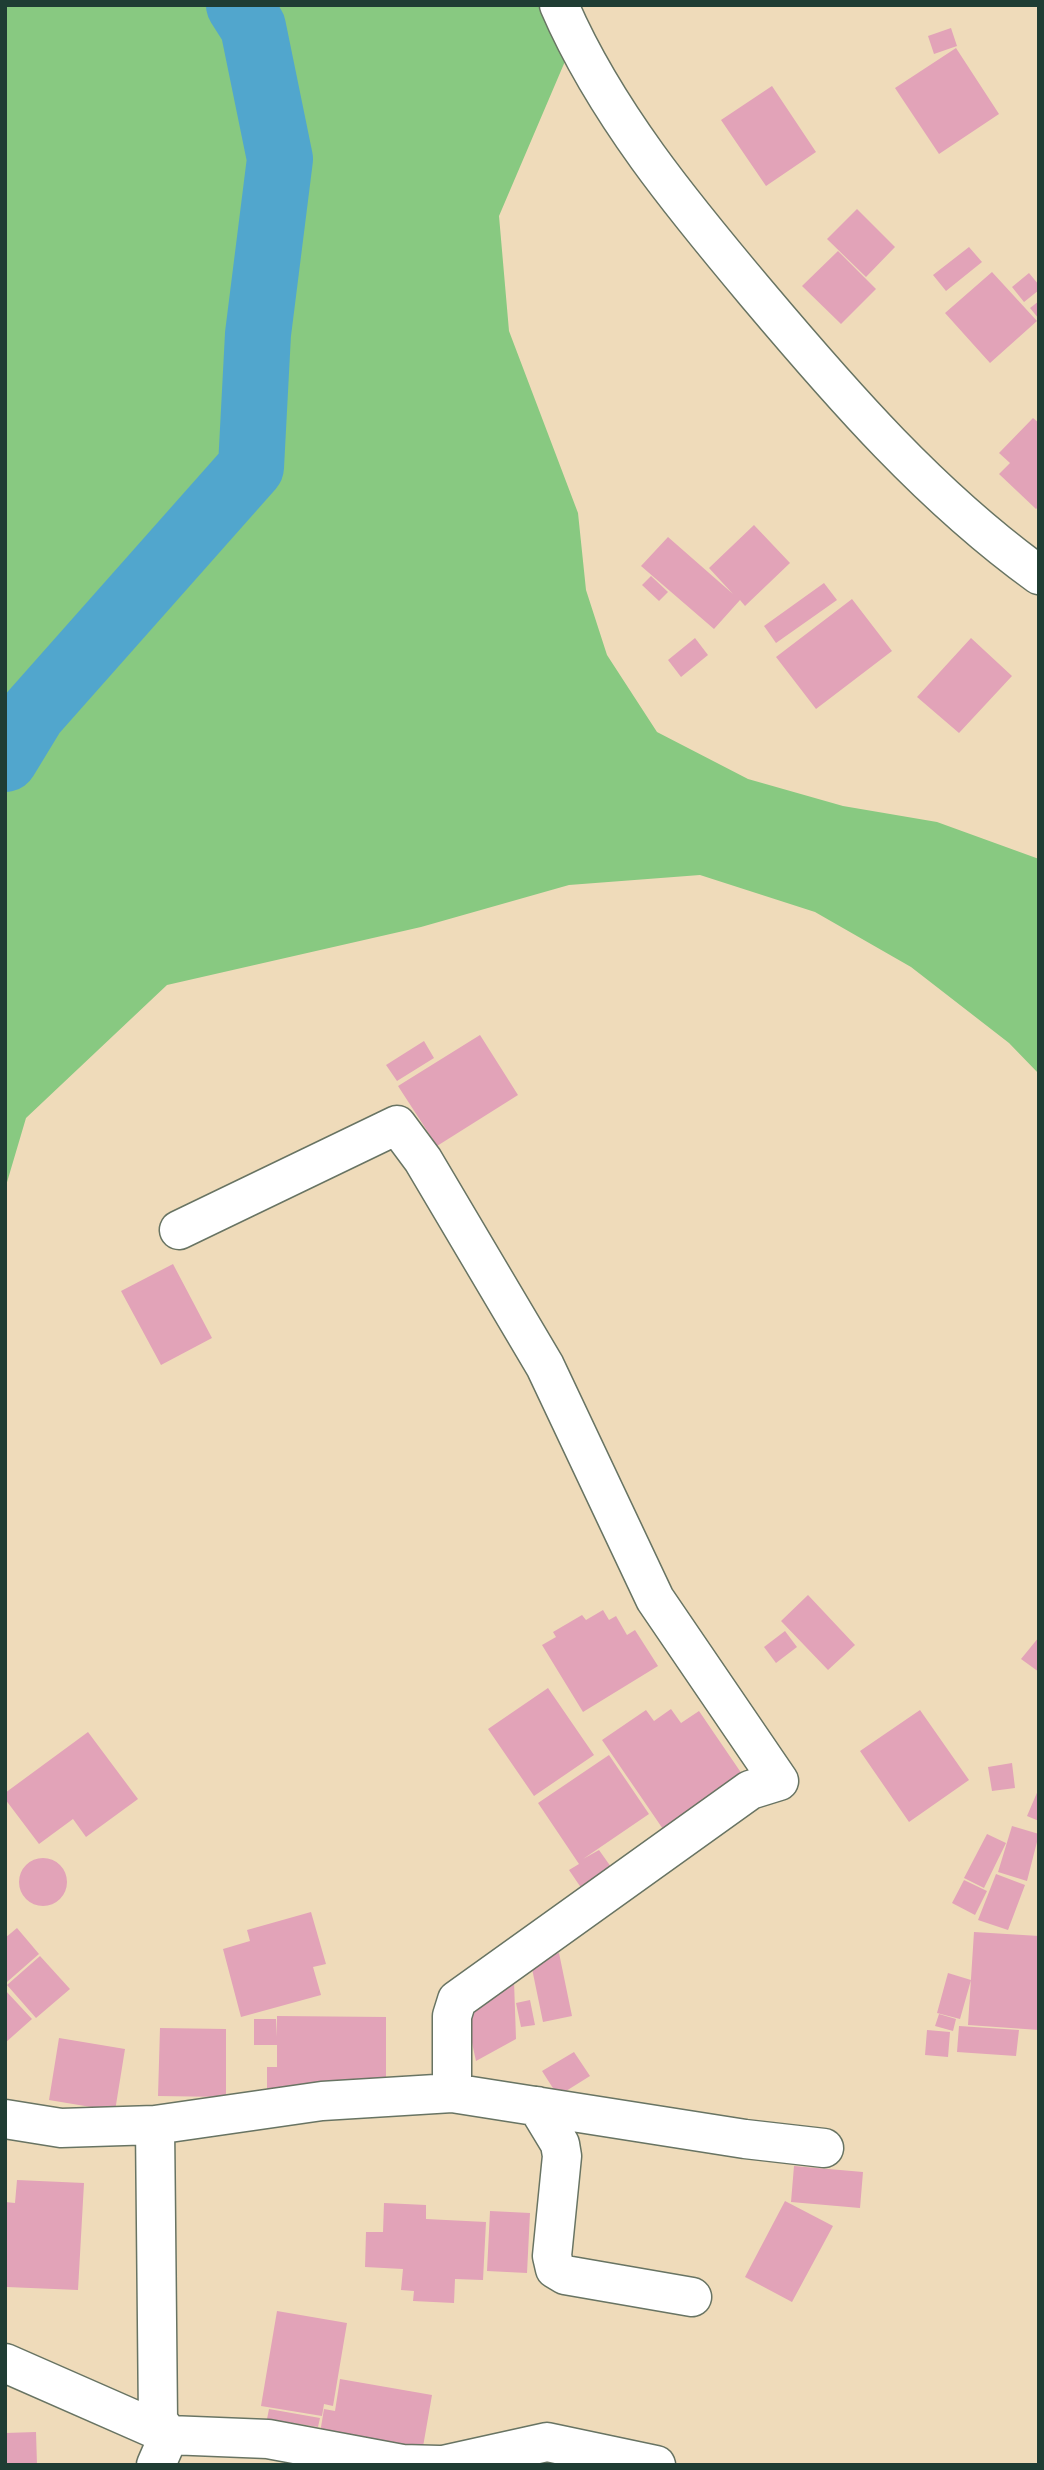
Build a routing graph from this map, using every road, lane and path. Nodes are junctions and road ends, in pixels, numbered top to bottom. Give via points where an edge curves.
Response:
1 (559, 5) edge
2 (1039, 575) edge
3 (179, 1230) dead end
4 (452, 2093) junction
5 (537, 2106) junction
6 (5, 2119) edge
7 (155, 2125) junction
8 (824, 2148) dead end
9 (692, 2297) dead end
10 (5, 2363) edge
11 (162, 2450) edge
12 (441, 2465) edge
13 (656, 2465) edge

1 - 2 street via 572,36 641,148 749,285 896,451 1009,554
3 - 4 street via 397,1125 423,1160 545,1366 655,1599 779,1781 750,1790 457,2000 452,2016
4 - 5 street
4 - 7 street via 322,2101
5 - 8 street
5 - 9 street via 560,2144 562,2156 552,2256 555,2269 565,2275
6 - 7 street via 61,2128
7 - 11 street
10 - 11 street
11 - 12 street via 268,2440 402,2464
12 - 13 street via 547,2442

